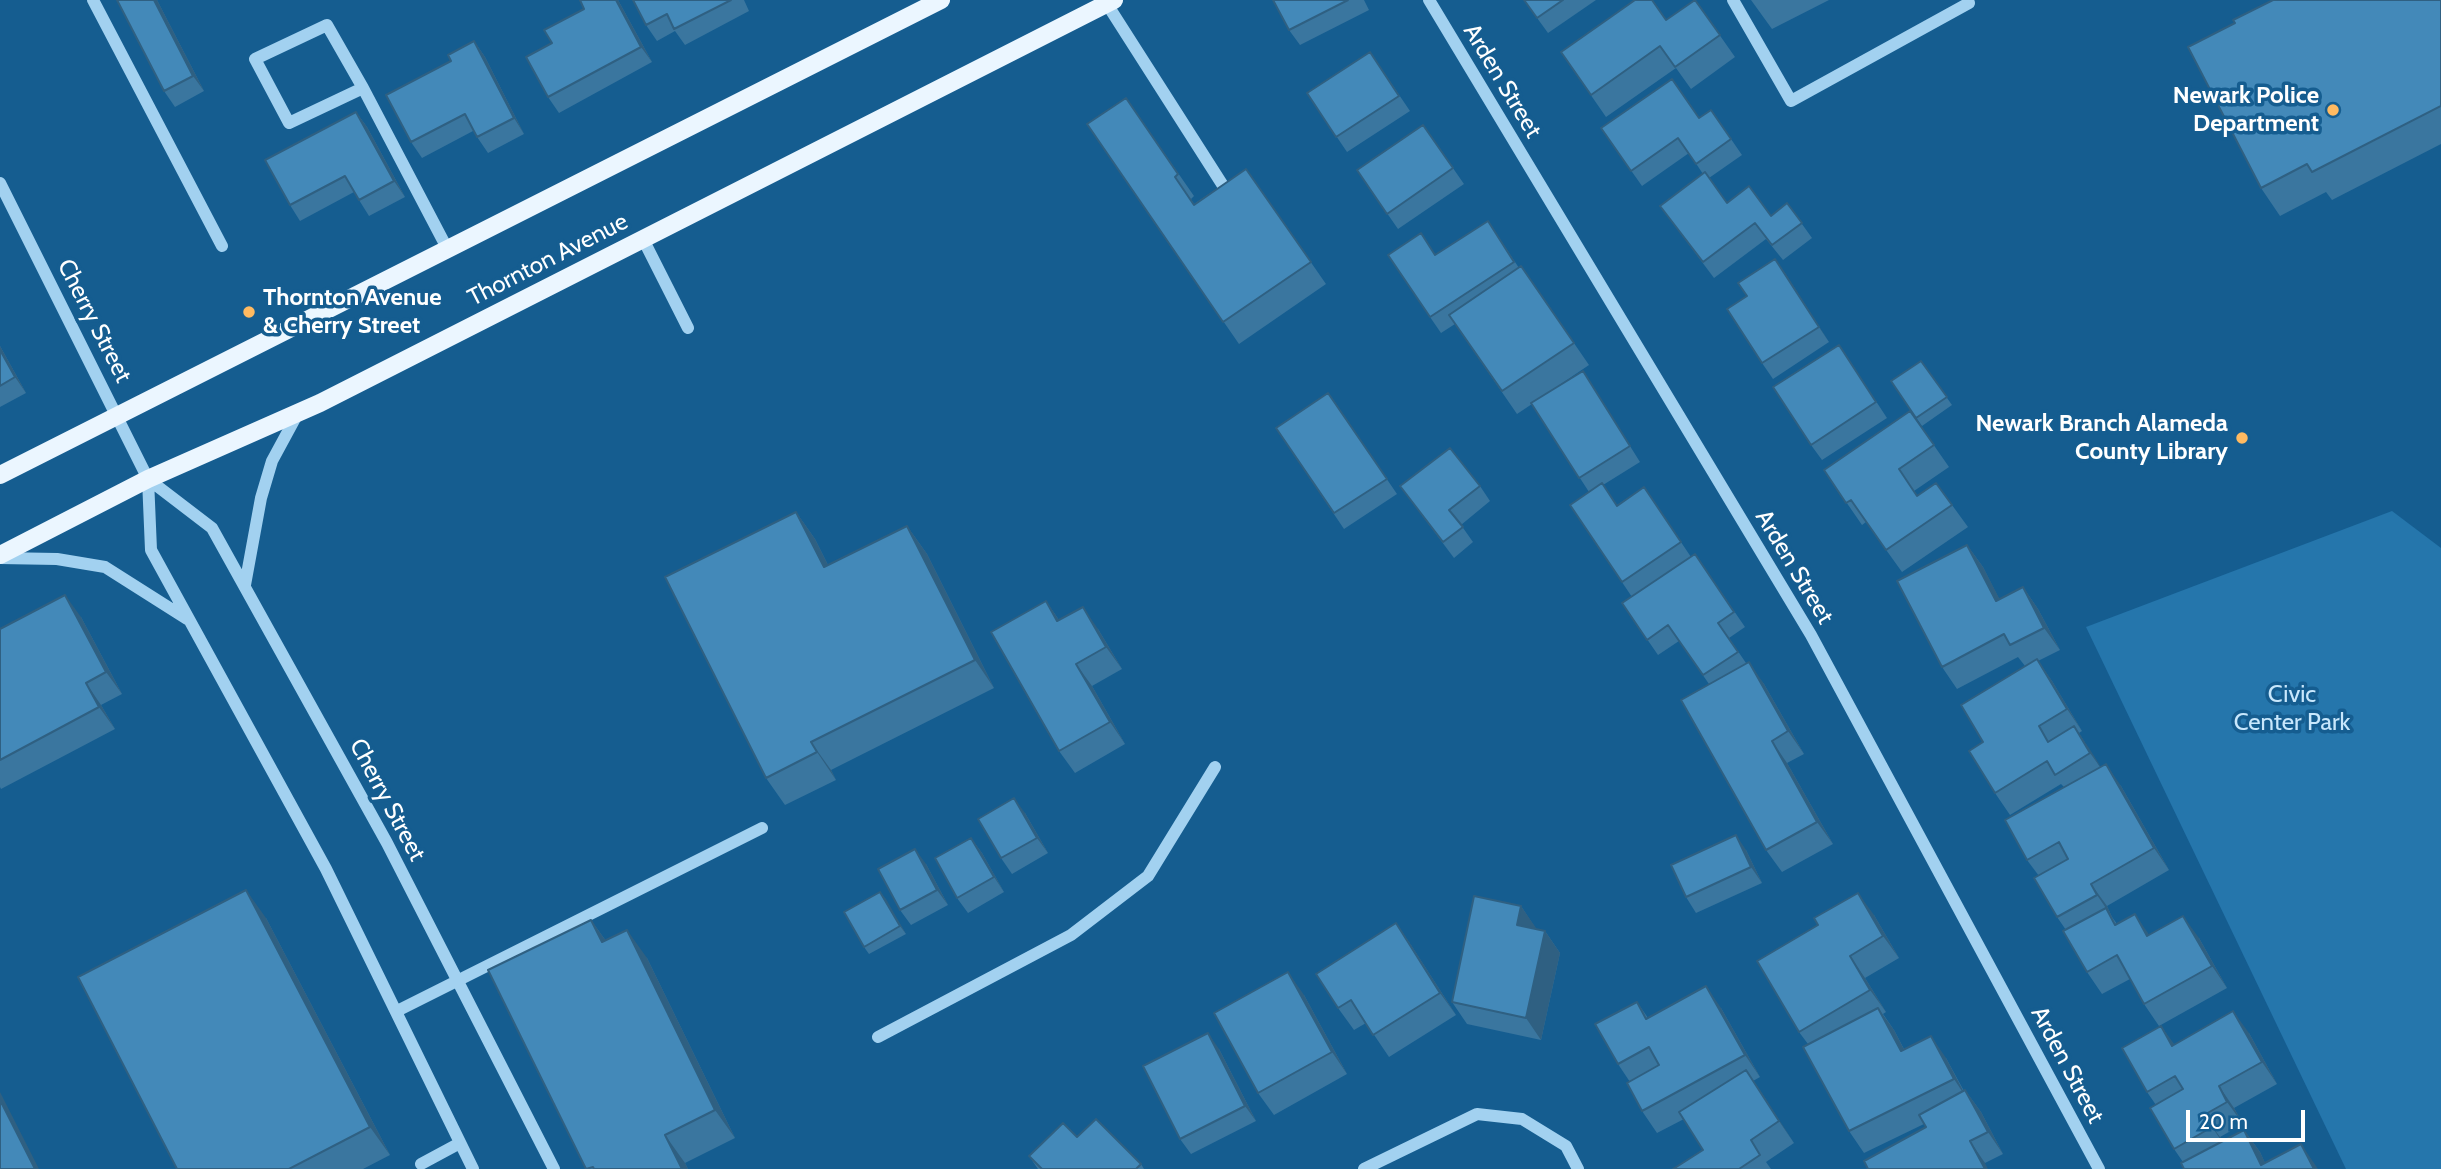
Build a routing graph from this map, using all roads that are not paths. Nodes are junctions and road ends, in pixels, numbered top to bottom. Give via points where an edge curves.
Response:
1 (93, 0) edge
2 (941, 0) edge
3 (1429, 0) edge
4 (1733, 0) edge
5 (1110, 2) edge
6 (1969, 3) dead end
7 (363, 88) junction
8 (0, 183) edge
9 (1229, 195) edge
10 (643, 239) junction
11 (222, 246) dead end
12 (448, 250) junction
13 (688, 328) dead end
14 (299, 413) junction
15 (118, 414) junction
16 (0, 475) edge
17 (148, 479) junction
18 (0, 556) edge
19 (245, 585) junction
20 (190, 621) junction
21 (1215, 767) dead end
22 (762, 828) dead end
23 (457, 980) junction
24 (397, 1011) junction
25 (878, 1037) dead end
26 (460, 1143) junction
27 (421, 1164) dead end
28 (473, 1169) edge
29 (554, 1169) edge
30 (1364, 1169) edge
31 (1578, 1169) edge
32 (2099, 1169) edge

1 - 11 street
2 - 12 main road
3 - 32 street, Arden Street via 1811,635
4 - 6 street via 1791,101
5 - 9 street
5 - 10 main road, Thornton Avenue
7 - 7 street via 327,25 255,59 289,123
7 - 12 street
8 - 15 street, Cherry Street
10 - 13 street
10 - 14 main road, Thornton Avenue
12 - 15 main road
14 - 17 main road, Thornton Avenue
14 - 19 street via 272,461
15 - 16 main road
15 - 17 street, Cherry Street
17 - 18 main road, Thornton Avenue
17 - 19 street, Cherry Street via 212,528
17 - 20 street, Cherry Street via 151,550
18 - 20 street via 57,559 104,568
19 - 23 street, Cherry Street
20 - 24 street, Cherry Street via 326,869
21 - 25 street via 1148,876 1071,935
22 - 23 street
23 - 24 street
23 - 29 street, Cherry Street
24 - 26 street, Cherry Street
26 - 27 street
26 - 28 street, Cherry Street
30 - 31 street via 1477,1114 1522,1119 1566,1146

